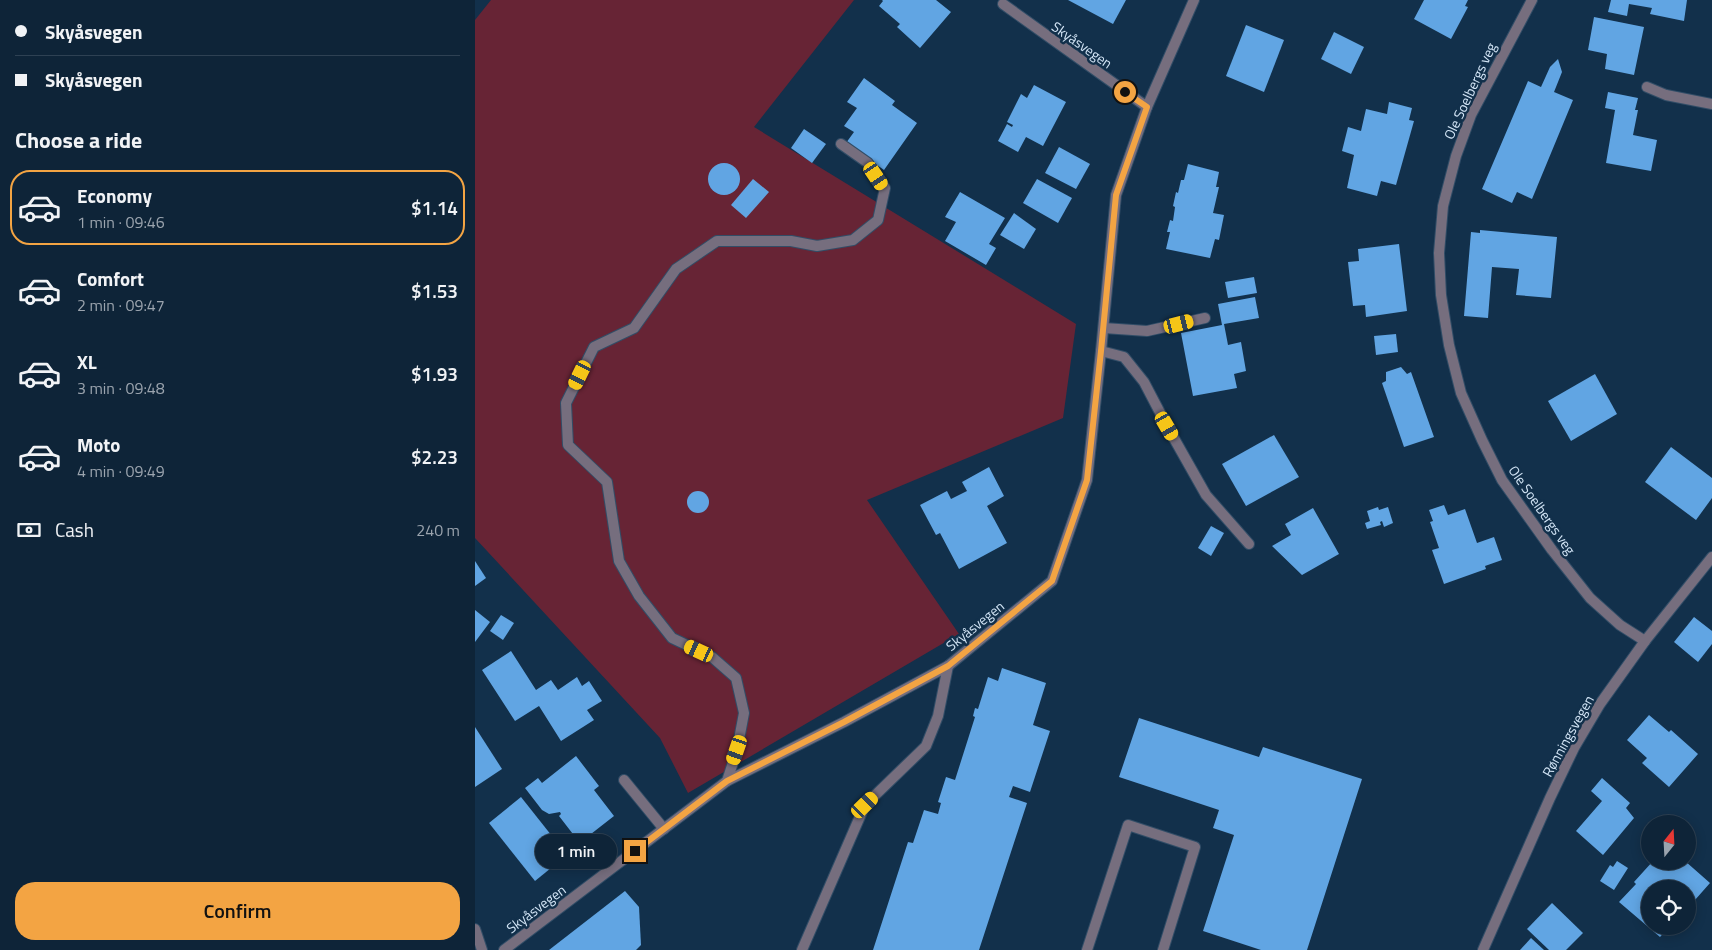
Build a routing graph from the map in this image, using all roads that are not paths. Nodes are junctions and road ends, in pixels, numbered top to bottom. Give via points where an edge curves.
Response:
1 (1194, 0) edge
2 (1532, 0) edge
3 (1003, 4) dead end
4 (1647, 87) dead end
5 (1712, 104) edge
6 (1147, 107) junction
7 (841, 144) dead end
8 (1205, 318) dead end
9 (1104, 328) junction
10 (1101, 351) junction
11 (1249, 544) dead end
12 (1712, 557) edge
13 (1645, 642) junction
14 (948, 666) junction
15 (624, 780) dead end
16 (727, 781) junction
17 (664, 829) junction
18 (475, 929) edge
19 (482, 950) edge
20 (504, 950) edge
21 (802, 950) edge
22 (1087, 950) edge
23 (1163, 950) edge
24 (1483, 950) edge

1 - 6 street, Skyåsvegen
2 - 13 street, Ole Soelbergs veg via 1471,115 1443,206 1439,252 1441,295 1449,345 1461,393 1502,480 1590,598
3 - 6 street, Skyåsvegen
4 - 5 street via 1666,95
6 - 9 street, Skyåsvegen via 1116,195
7 - 16 street via 868,163 885,188 878,220 853,240 817,246 791,241 717,241 676,269 633,328 594,347 567,403 568,445 607,482 619,561 639,596 672,638 712,657 737,678 744,713
8 - 9 street via 1147,330
9 - 10 street, Skyåsvegen
10 - 11 street via 1124,356 1145,382 1206,496
10 - 14 street, Skyåsvegen via 1087,480 1052,581
12 - 13 street, Rønningsvegen
13 - 24 street, Rønningsvegen via 1574,748
14 - 16 street, Skyåsvegen
14 - 21 street via 938,716 926,746 865,805
15 - 17 street
16 - 17 street, Skyåsvegen
17 - 20 street, Skyåsvegen
18 - 19 street
22 - 23 street via 1128,825 1195,847

